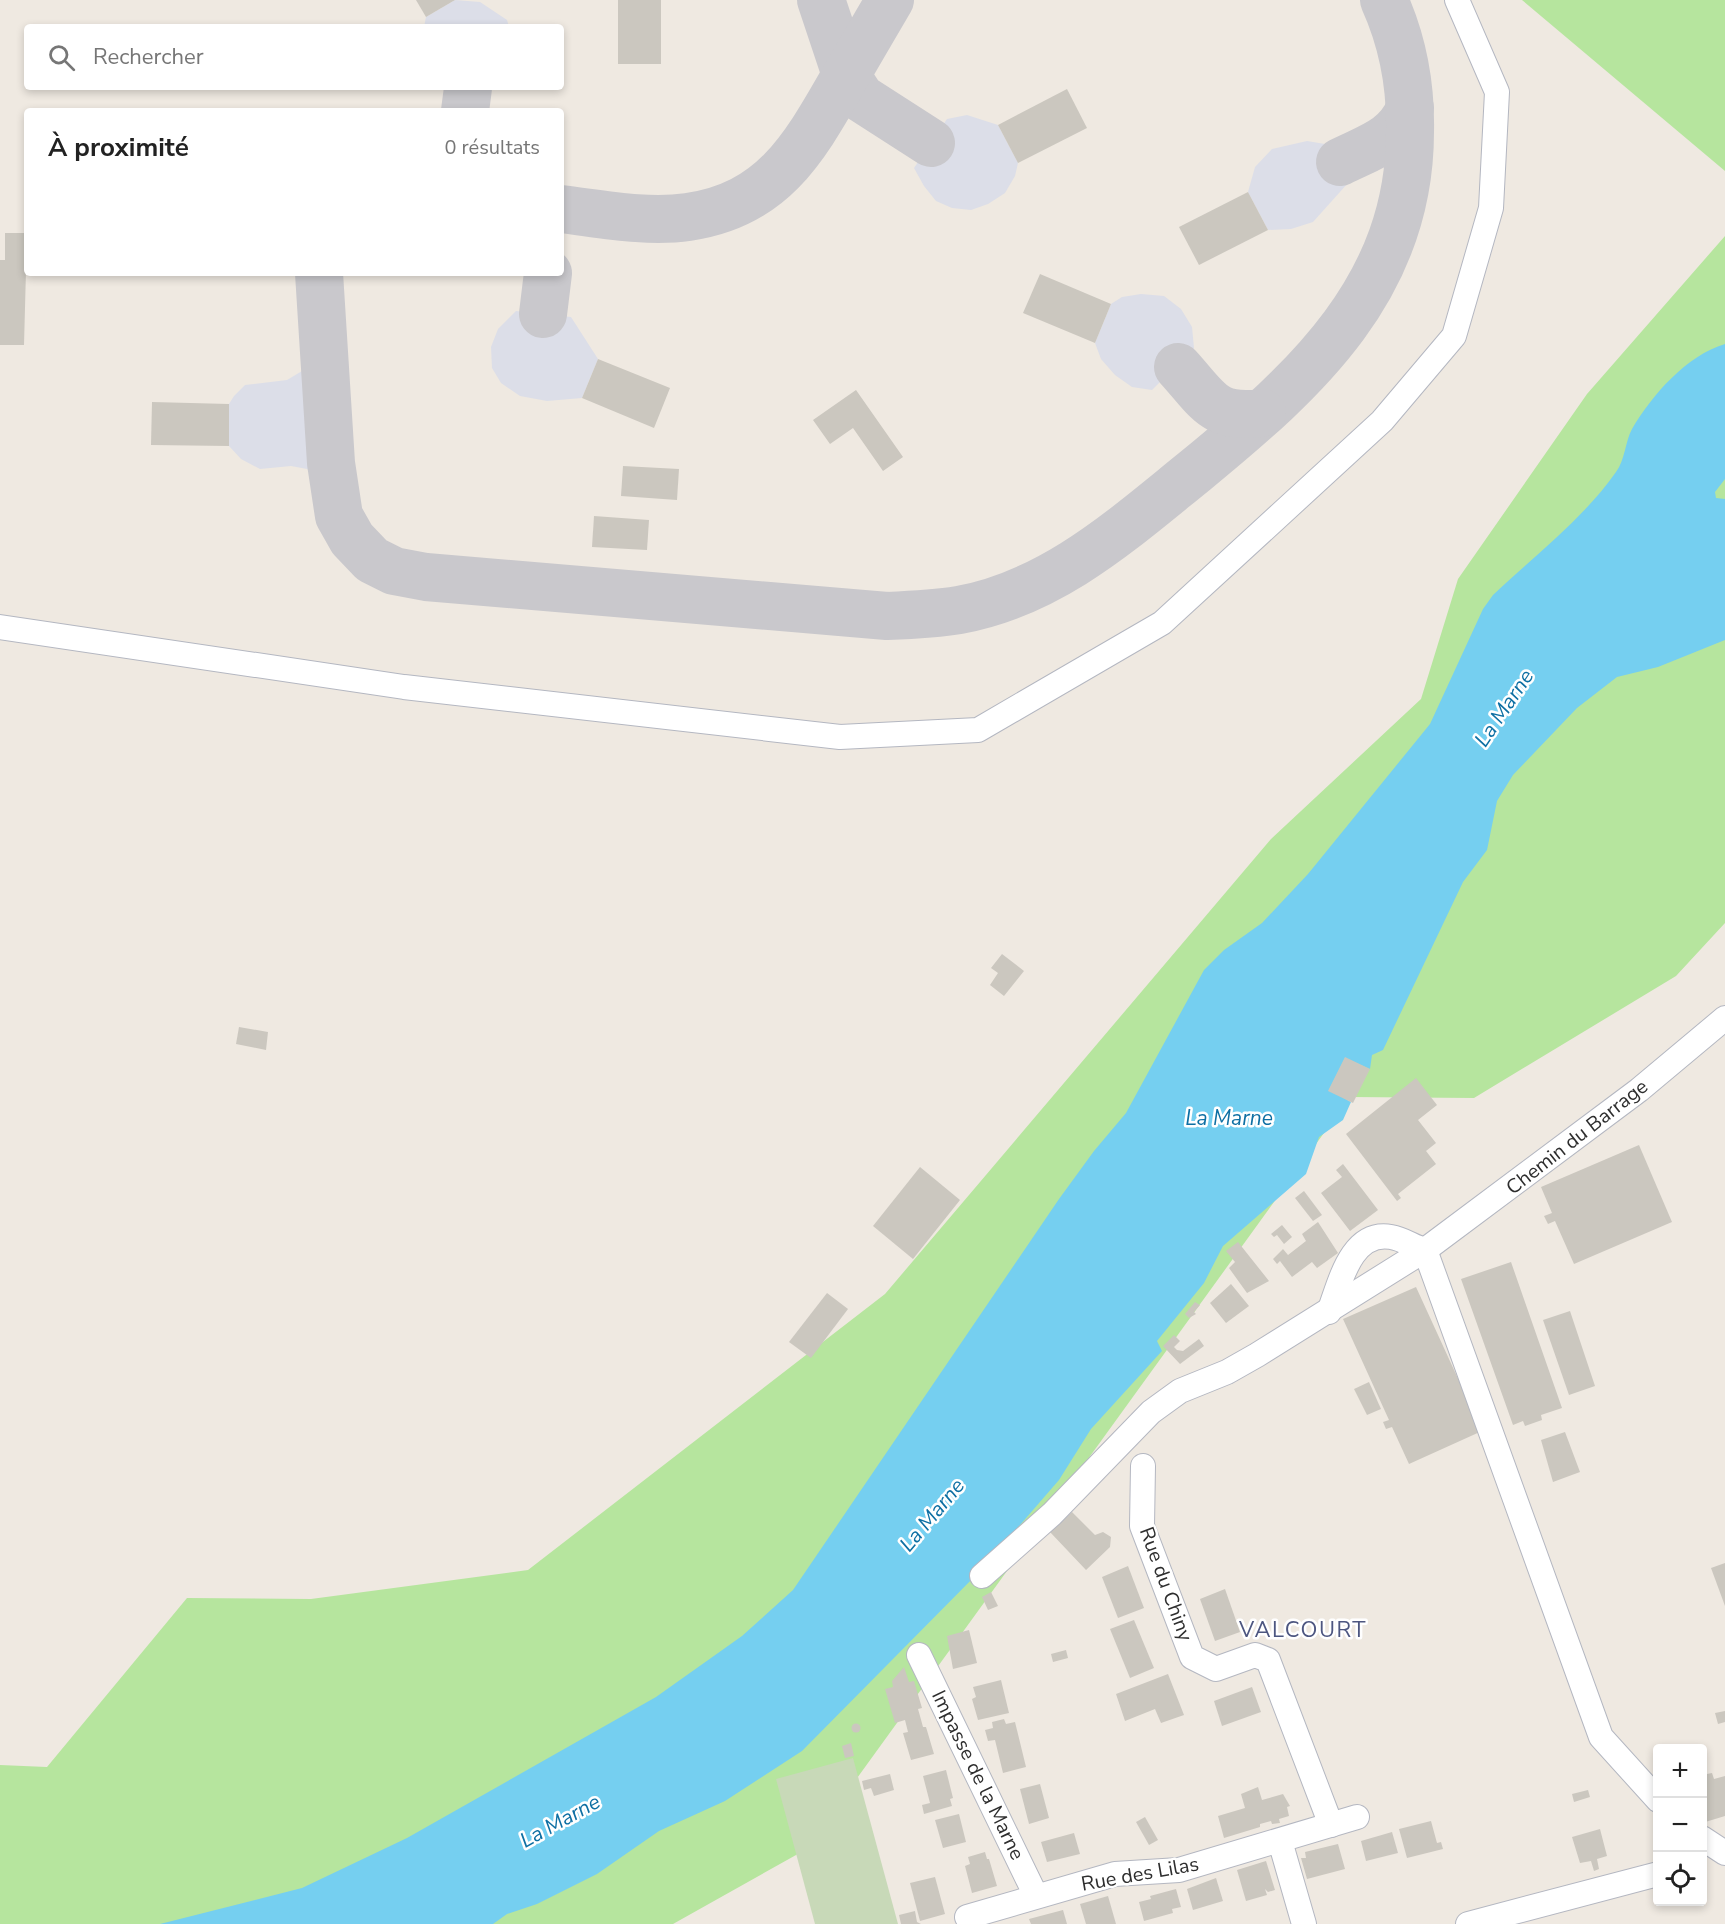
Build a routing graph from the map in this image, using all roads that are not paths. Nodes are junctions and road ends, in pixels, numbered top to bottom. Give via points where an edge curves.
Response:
1 (1457, 0) edge
2 (0, 627) edge
3 (1725, 1018) edge
4 (1425, 1250) junction
5 (1329, 1312) junction
6 (1143, 1466) dead end
7 (982, 1576) dead end
8 (919, 1655) dead end
9 (1656, 1798) edge
10 (1357, 1817) dead end
11 (1331, 1825) junction
12 (1280, 1841) junction
13 (1707, 1841) edge
14 (1725, 1854) edge
15 (1707, 1860) edge
16 (1653, 1875) edge
17 (1036, 1896) junction
18 (967, 1917) dead end
19 (1304, 1924) edge
20 (1468, 1924) edge

1 - 2 street via 1497,92 1491,208 1454,336 1382,421 1162,623 978,730 840,737 404,687
3 - 4 street, Chemin du Barrage via 1630,1096
4 - 5 street, Chemin du Barrage
4 - 5 street via 1393,1237 1365,1241 1351,1258
4 - 9 street via 1600,1737
5 - 7 street, Chemin du Barrage via 1227,1372 1180,1391 1150,1413 1052,1514
6 - 11 street, Rue du Chiny via 1142,1526 1192,1657 1216,1669 1255,1655 1268,1660
8 - 17 street, Impasse de la Marne
10 - 11 street, Rue des Lilas
11 - 12 street, Rue des Lilas
12 - 17 street, Rue des Lilas via 1179,1870 1115,1874
12 - 19 street
13 - 14 street
14 - 15 street
16 - 20 street
17 - 18 street, Rue des Lilas

